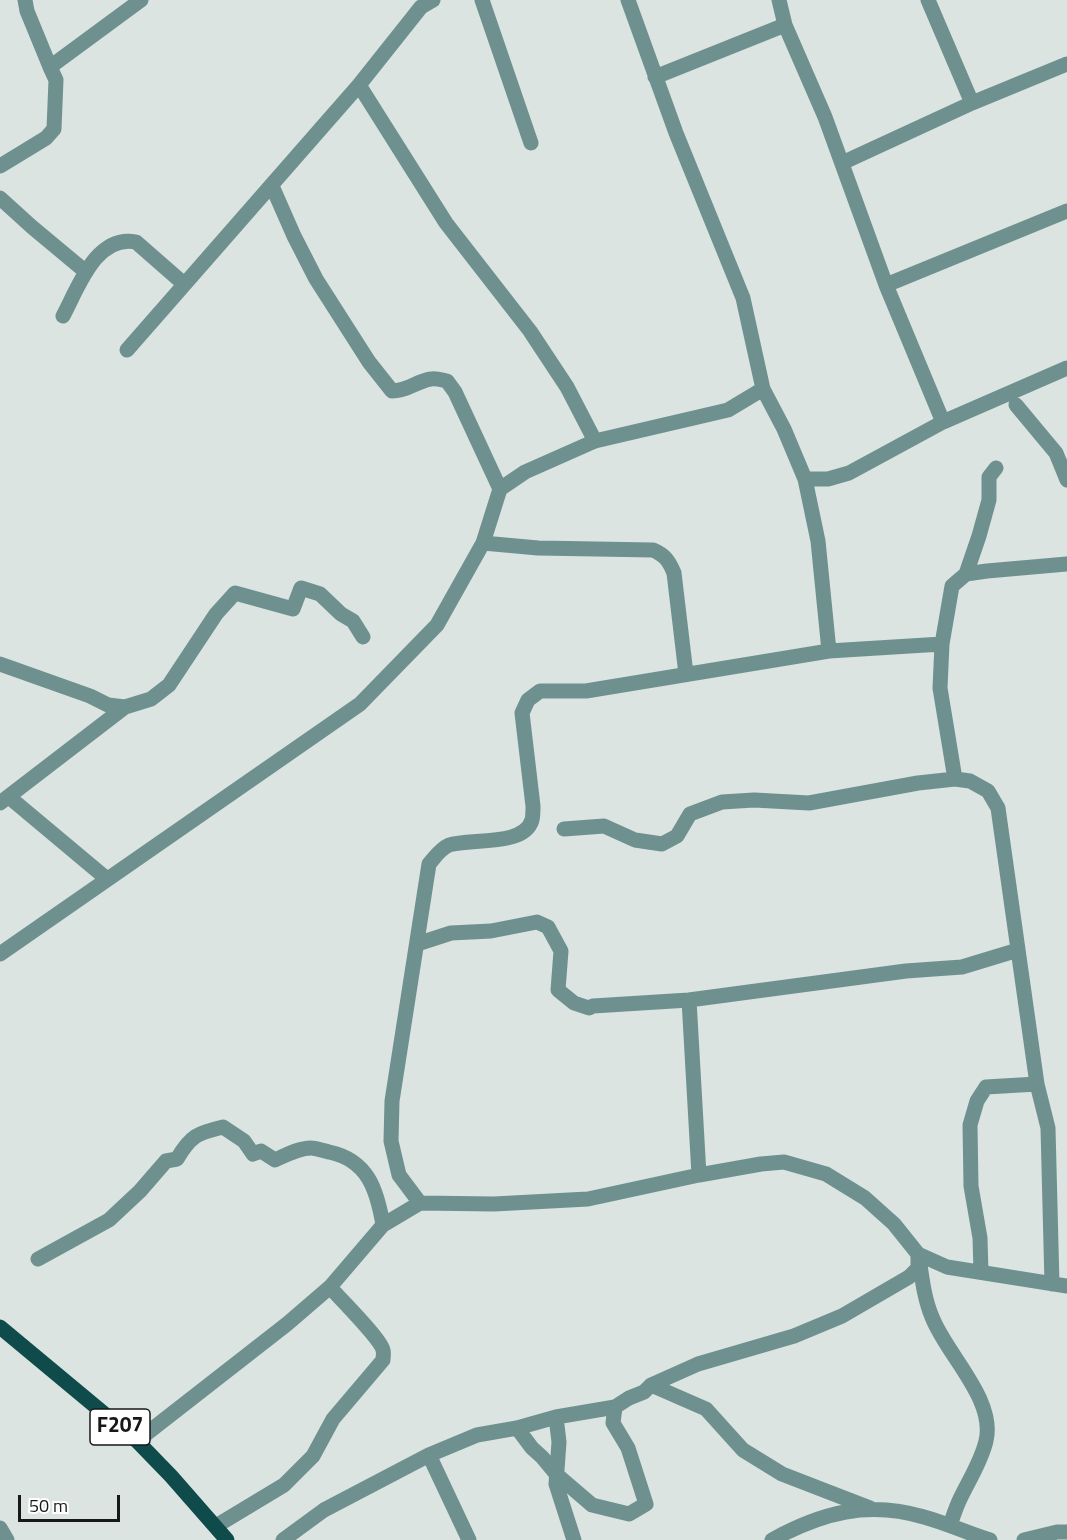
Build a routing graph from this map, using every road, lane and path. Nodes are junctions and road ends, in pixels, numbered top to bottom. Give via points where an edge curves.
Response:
1 (25, 0) edge
2 (141, 0) edge
3 (433, 0) edge
4 (482, 0) edge
5 (628, 0) edge
6 (779, 0) edge
7 (928, 0) edge
8 (785, 25) junction
9 (1067, 64) edge
10 (50, 67) junction
11 (655, 77) junction
12 (359, 86) junction
13 (972, 103) junction
14 (531, 143) dead end
15 (842, 163) junction
16 (0, 166) edge
17 (272, 186) junction
18 (0, 198) edge
19 (1067, 212) edge
20 (86, 272) junction
21 (184, 284) junction
22 (886, 285) junction
23 (63, 316) dead end
24 (127, 350) dead end
25 (1067, 368) edge
26 (763, 389) junction
27 (1016, 405) dead end
28 (943, 422) junction
29 (595, 441) junction
30 (996, 468) dead end
31 (806, 479) junction
32 (1067, 480) edge
33 (500, 489) junction
34 (483, 543) junction
35 (1067, 564) edge
36 (966, 574) junction
37 (363, 637) dead end
38 (942, 644) junction
39 (829, 651) junction
40 (0, 664) edge
41 (686, 674) junction
42 (125, 707) junction
43 (955, 779) junction
44 (5, 800) edge
45 (564, 829) dead end
46 (107, 879) junction
47 (417, 944) junction
48 (1018, 950) junction
49 (0, 954) edge
50 (689, 1000) junction
51 (1037, 1084) junction
52 (699, 1175) junction
53 (420, 1203) junction
54 (384, 1225) junction
55 (918, 1254) junction
56 (38, 1259) dead end
57 (981, 1272) junction
58 (1059, 1285) edge
59 (330, 1287) junction
60 (0, 1327) edge
61 (651, 1385) junction
62 (615, 1407) junction
63 (556, 1417) junction
64 (517, 1428) junction
65 (137, 1441) junction
66 (429, 1455) junction
67 (557, 1475) junction
68 (870, 1508) junction
69 (950, 1525) junction
70 (216, 1527) junction
71 (0, 1528) edge
72 (1067, 1532) edge
73 (7, 1540) edge
74 (226, 1540) edge
75 (283, 1540) edge
76 (469, 1540) edge
77 (574, 1540) edge
78 (772, 1540) edge
79 (990, 1540) edge
80 (1024, 1540) edge

1 - 10 street
2 - 10 street
3 - 12 street via 421,7
4 - 14 street
5 - 11 street
6 - 8 street
7 - 13 street
8 - 11 street
8 - 15 street
9 - 13 street
10 - 16 street via 56,80 54,129
11 - 26 street via 743,298
12 - 17 street
12 - 29 street via 446,223 530,331 567,387
13 - 15 street
15 - 22 street
17 - 21 street
17 - 33 street via 316,279 374,369 392,391 404,391 433,378 447,381
18 - 20 street
19 - 22 street
20 - 21 street via 101,251 126,240 136,242
20 - 23 street
21 - 24 street
22 - 28 street
25 - 28 street
26 - 29 street via 728,410
26 - 31 street
27 - 32 street via 1056,453
28 - 31 street via 849,473 828,479
29 - 33 street via 525,472
30 - 36 street via 989,477 988,500
31 - 39 street via 820,552
33 - 34 street
34 - 41 street via 661,553 674,573
34 - 46 street via 436,625 360,704
35 - 36 street
36 - 38 street via 952,586
37 - 42 street via 353,621 320,594 302,588 294,609 235,593 216,614 169,685 151,699
38 - 39 street
38 - 43 street via 940,688
39 - 41 street
40 - 42 street via 108,705
41 - 47 street via 586,691 540,691 528,700 522,713 532,821 524,832 510,837 450,845 438,853 429,864
42 - 44 street
43 - 45 street via 809,803 722,802 690,814 677,836 662,843 635,840 604,826
43 - 48 street via 970,781 988,791 998,808
44 - 46 street
46 - 49 street
47 - 50 street via 451,933 491,931 537,922 548,927 561,951 558,990 574,1003 589,1008
47 - 53 street via 394,1091 391,1141 399,1175
48 - 50 street via 962,967 906,970
48 - 51 street
50 - 52 street
51 - 57 street via 986,1087 977,1101 970,1125 971,1186
51 - 58 street via 1048,1128
52 - 53 street via 588,1199
52 - 55 street via 784,1162 826,1174 865,1198 894,1224
53 - 54 street
54 - 56 street via 370,1179 356,1162 310,1148 275,1160 261,1151 253,1154 244,1141 223,1127 196,1134 177,1159 166,1161 109,1220
54 - 59 street
55 - 57 street via 948,1267
55 - 61 street via 918,1268 909,1276 842,1316 794,1336 698,1364
55 - 69 street via 932,1317 981,1401 988,1421 980,1459
57 - 58 street
59 - 65 street
59 - 70 street via 375,1335 384,1351 383,1360 333,1419 313,1456 284,1485
60 - 65 main road, F207
61 - 62 street
61 - 68 street via 706,1409 743,1450 782,1474
62 - 63 street
62 - 67 street via 613,1423 628,1448 646,1504 629,1514 592,1505
63 - 64 street
63 - 67 street
64 - 66 street via 477,1435
64 - 67 street
65 - 70 main road, F207
66 - 75 street via 324,1510
66 - 76 street
67 - 77 street via 556,1484
68 - 69 street
68 - 78 street via 806,1523
69 - 79 street
70 - 74 main road, F207
71 - 73 street
72 - 80 street

